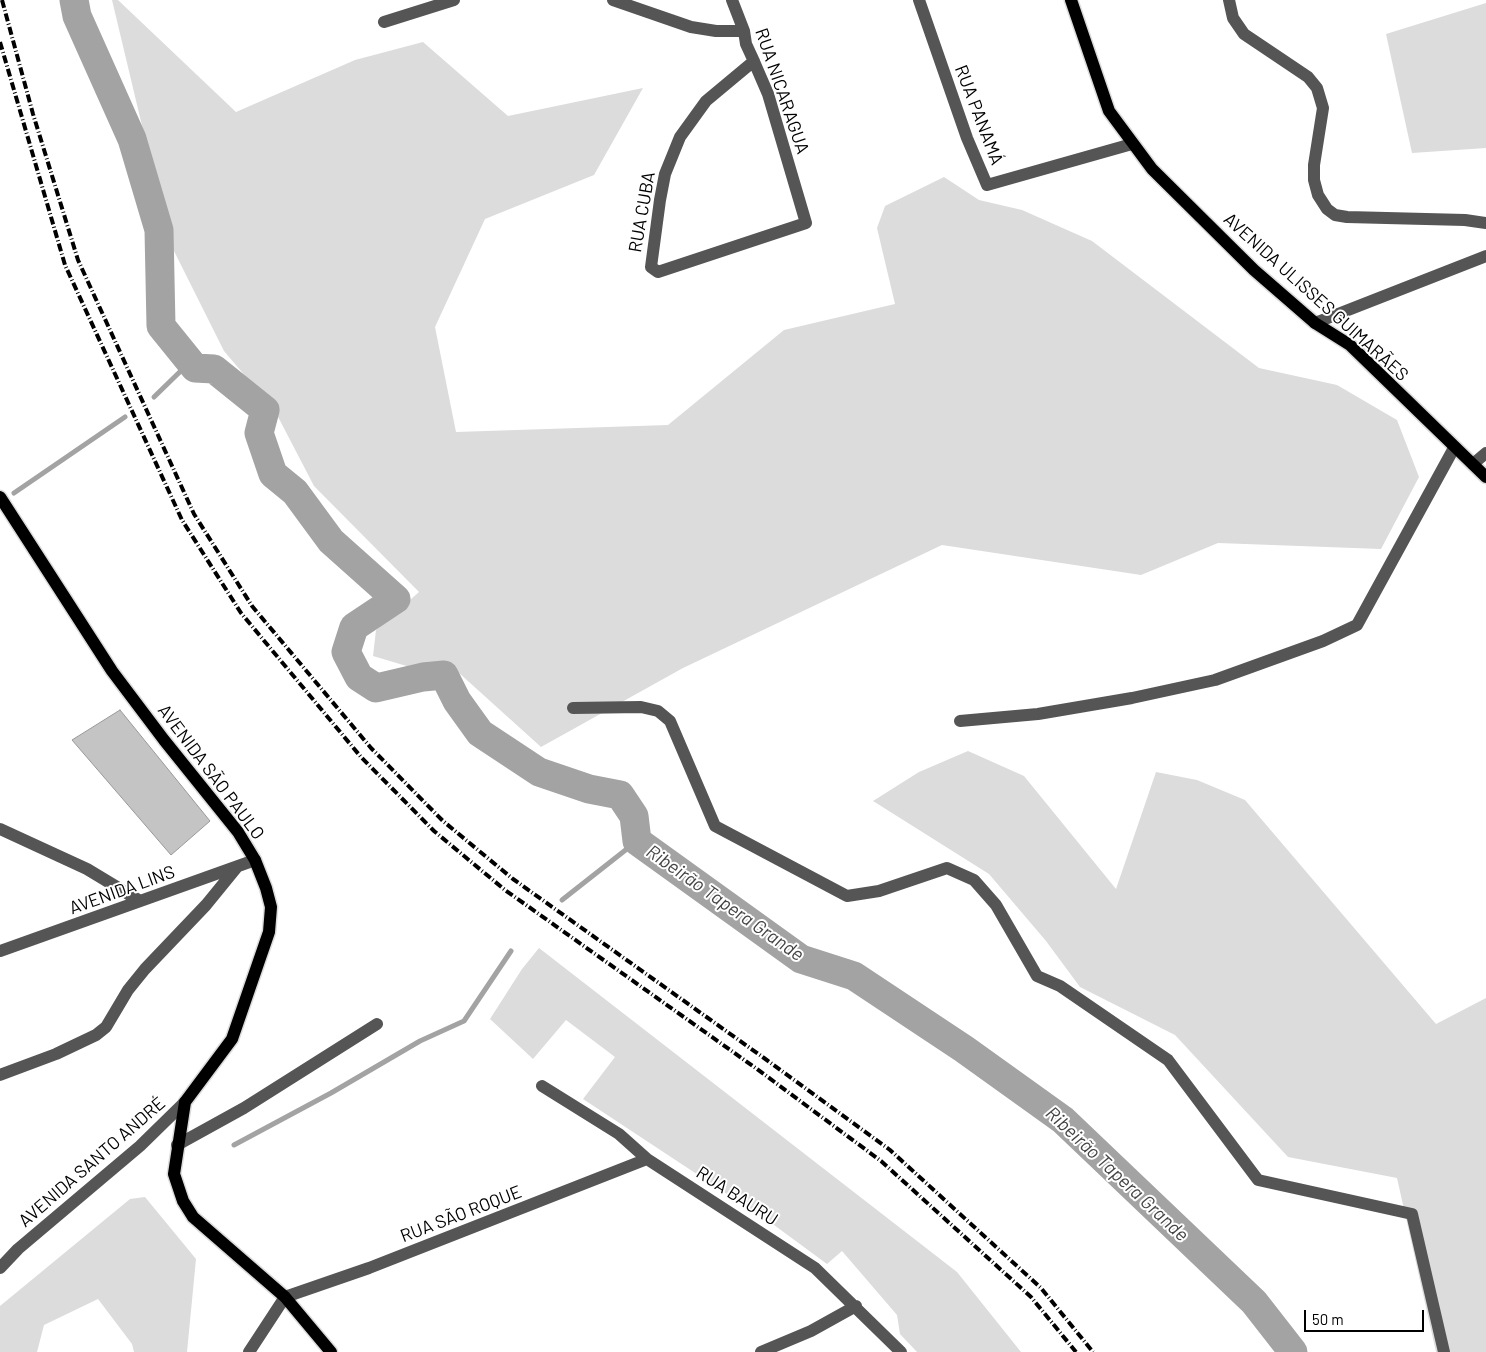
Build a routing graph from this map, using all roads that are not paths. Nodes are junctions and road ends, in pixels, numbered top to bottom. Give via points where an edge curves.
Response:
1 (454, 0) edge
2 (613, 0) edge
3 (732, 0) edge
4 (920, 0) edge
5 (1070, 0) edge
6 (1229, 0) edge
7 (384, 22) dead end
8 (744, 31) junction
9 (754, 61) junction
10 (1132, 144) junction
11 (806, 223) joint
12 (1486, 223) edge
13 (1486, 256) edge
14 (1316, 323) junction
15 (1454, 448) junction
16 (1486, 453) edge
17 (1473, 464) junction
18 (1486, 477) edge
19 (0, 497) edge
20 (573, 708) dead end
21 (960, 721) dead end
22 (0, 829) edge
23 (255, 860) junction
24 (237, 867) junction
25 (140, 902) junction
26 (0, 952) edge
27 (377, 1024) dead end
28 (0, 1074) edge
29 (542, 1086) dead end
30 (185, 1102) junction
31 (177, 1145) junction
32 (647, 1159) junction
33 (0, 1268) edge
34 (284, 1297) junction
35 (856, 1306) junction
36 (249, 1352) edge
37 (331, 1352) edge
38 (761, 1352) edge
39 (901, 1352) edge
40 (1444, 1352) edge

1 - 7 street
2 - 8 street via 691,28 716,32
3 - 8 street, RUA NICARAGUA
4 - 10 street, RUA PANAMÁ via 967,138 987,185
5 - 10 main road, AVENIDA ULISSES GUIMARÃES via 1109,111
6 - 12 street via 1233,18 1244,34 1308,77 1317,88 1323,108 1314,180 1327,209 1335,215 1347,217
8 - 9 street, RUA NICARAGUA
9 - 11 street, RUA NICARAGUA via 768,94
9 - 11 street, RUA CUBA via 706,101 680,137 665,174 651,268 658,272
10 - 14 main road, AVENIDA ULISSES GUIMARÃES via 1152,169 1254,270
13 - 14 street
14 - 15 main road, AVENIDA ULISSES GUIMARÃES via 1350,345
15 - 17 main road, AVENIDA ULISSES GUIMARÃES
15 - 21 street via 1357,625 1215,680 1038,714
16 - 17 street
17 - 18 main road, AVENIDA ULISSES GUIMARÃES
19 - 23 main road, AVENIDA SÃO PAULO via 112,671 238,832
20 - 40 street via 641,707 658,711 670,721 715,826 847,896 878,891 947,868 974,880 996,905 1037,976 1060,986 1168,1060 1258,1180 1412,1214
22 - 25 street via 87,869
23 - 24 street, AVENIDA LINS
23 - 30 main road, AVENIDA SÃO PAULO via 271,907 269,932 232,1039
24 - 25 street, AVENIDA LINS
24 - 28 street via 206,906 145,969 106,1027 56,1054
25 - 26 street, AVENIDA LINS
27 - 31 street via 244,1108
29 - 32 street, RUA BAURU via 619,1134
30 - 31 main road, AVENIDA SÃO PAULO
30 - 33 street, AVENIDA SANTO ANDRÉ via 140,1146
31 - 34 main road, AVENIDA SÃO PAULO via 174,1174 183,1201 193,1217
32 - 34 street, RUA SÃO ROQUE via 378,1265
32 - 35 street, RUA BAURU via 815,1268
34 - 36 street
34 - 37 main road, AVENIDA SÃO PAULO
35 - 38 street
35 - 39 street, RUA BAURU

